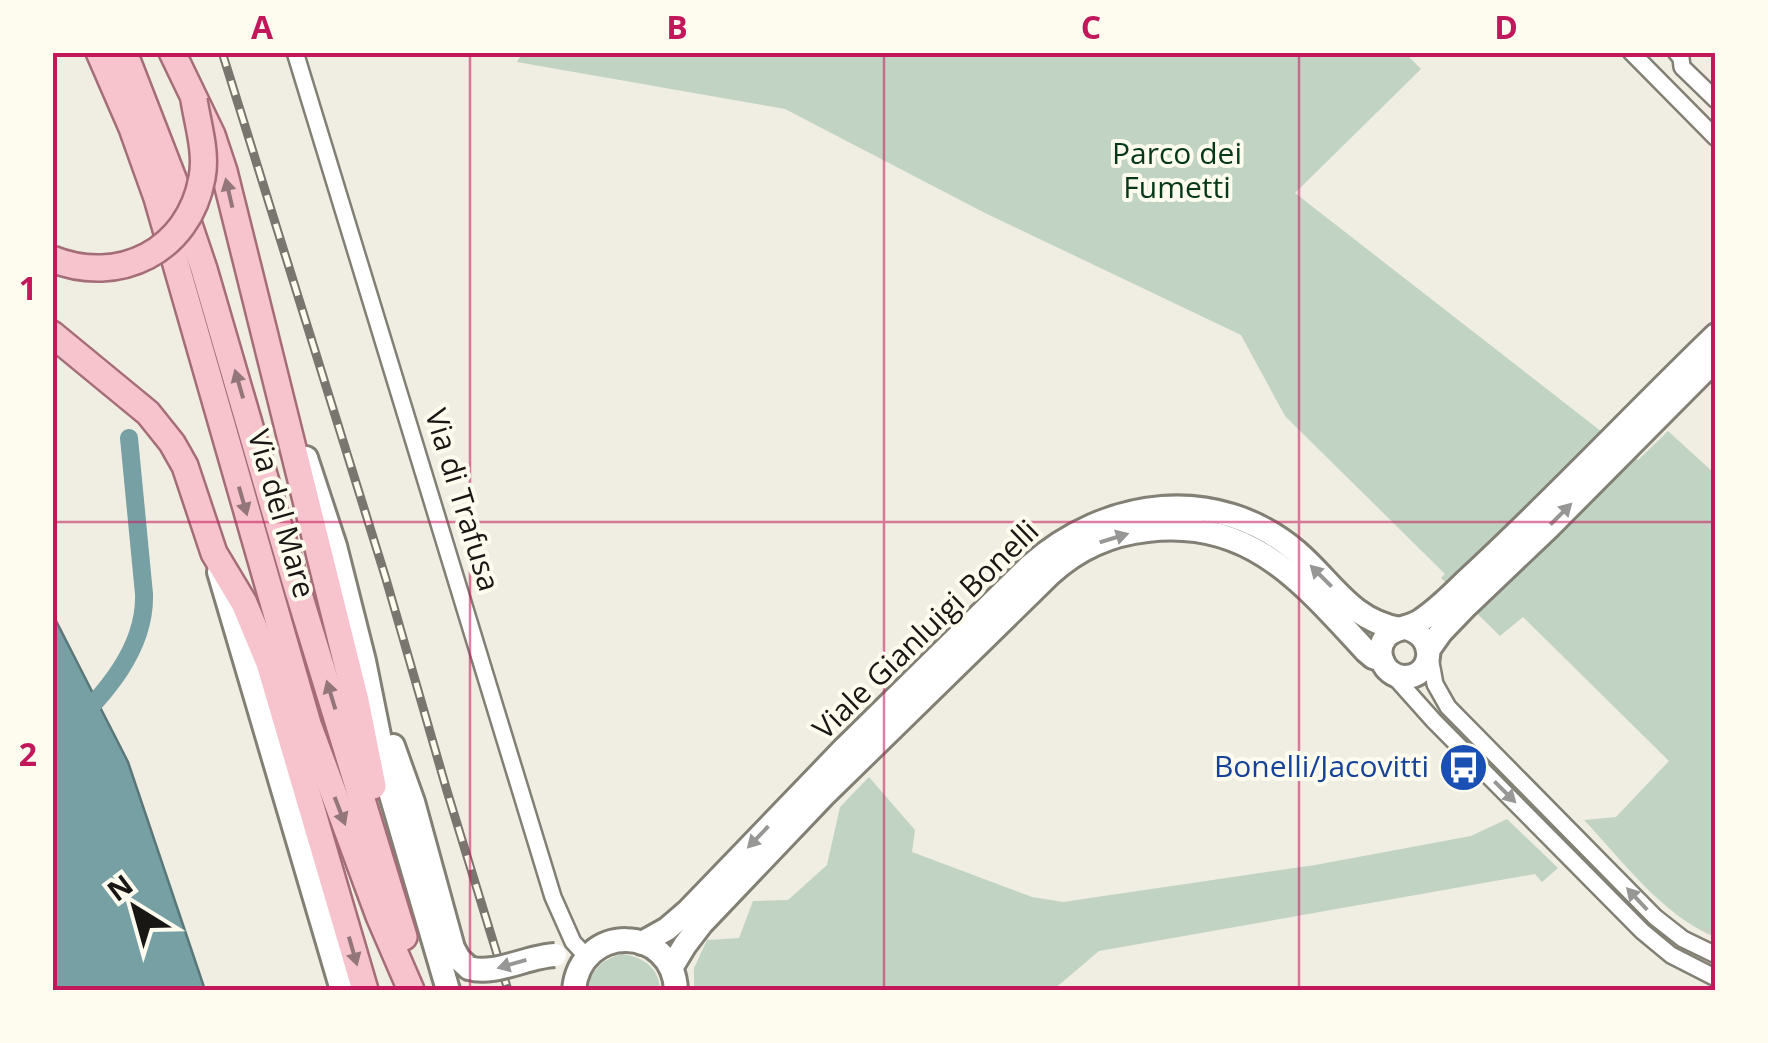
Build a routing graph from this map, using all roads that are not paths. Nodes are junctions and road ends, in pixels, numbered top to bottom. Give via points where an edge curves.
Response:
1 (99, 52) edge
2 (124, 52) edge
3 (172, 52) edge
4 (295, 52) edge
5 (1631, 52) edge
6 (1676, 52) edge
7 (194, 100) junction
8 (1716, 100) edge
9 (1716, 138) edge
10 (52, 260) edge
11 (252, 288) junction
12 (52, 334) edge
13 (1716, 335) edge
14 (1716, 359) edge
15 (1620, 442) junction
16 (214, 552) junction
17 (1460, 600) junction
18 (1403, 629) junction
19 (1429, 649) junction
20 (364, 660) junction
21 (1385, 666) junction
22 (404, 938) junction
23 (642, 943) junction
24 (1716, 955) edge
25 (585, 959) junction
26 (1716, 978) edge
27 (674, 979) edge
28 (342, 990) edge
29 (365, 990) edge
30 (414, 990) edge
31 (448, 990) edge
32 (574, 990) edge

1 -> 30 main road, Via del Mare via 180,272 308,724 379,916
22 -> 2 main road, Via del Mare via 204,269
3 - 7 main road
4 - 25 street, Via di Trafusa via 548,883
5 - 9 street
6 - 8 street
7 - 10 main road, bridge via 202,178 178,232 120,267
11 -> 7 main road, bridge via 220,160
11 - 20 street via 335,546
11 - 22 main road via 356,702
12 - 16 main road via 163,430 190,477
13 - 15 street
14 - 15 street
15 - 17 street
16 - 28 street
16 -> 29 main road via 262,644
17 - 18 street
17 - 19 street
18 - 19 street via 1421,635
18 - 21 street via 1384,640
18 -> 23 street, Viale Gianluigi Bonelli via 1362,616 1287,544 1239,519 1159,508 1092,524 1030,566 689,910
19 - 21 street via 1425,665 1412,676 1396,676
24 -> 19 street via 1655,918 1448,707 1435,684
25 -> 20 street, bridge via 555,954 483,972 455,954
20 - 31 street via 391,795
21 -> 26 street, Viale Gianluigi Bonelli via 1642,931
27 -> 21 street, Viale Gianluigi Bonelli via 685,945 702,924 823,796 1050,574 1092,545 1164,528 1234,538 1287,570
22 - 30 main road, Via del Mare
23 - 25 street via 608,942
23 - 27 street via 659,953
25 - 32 street

